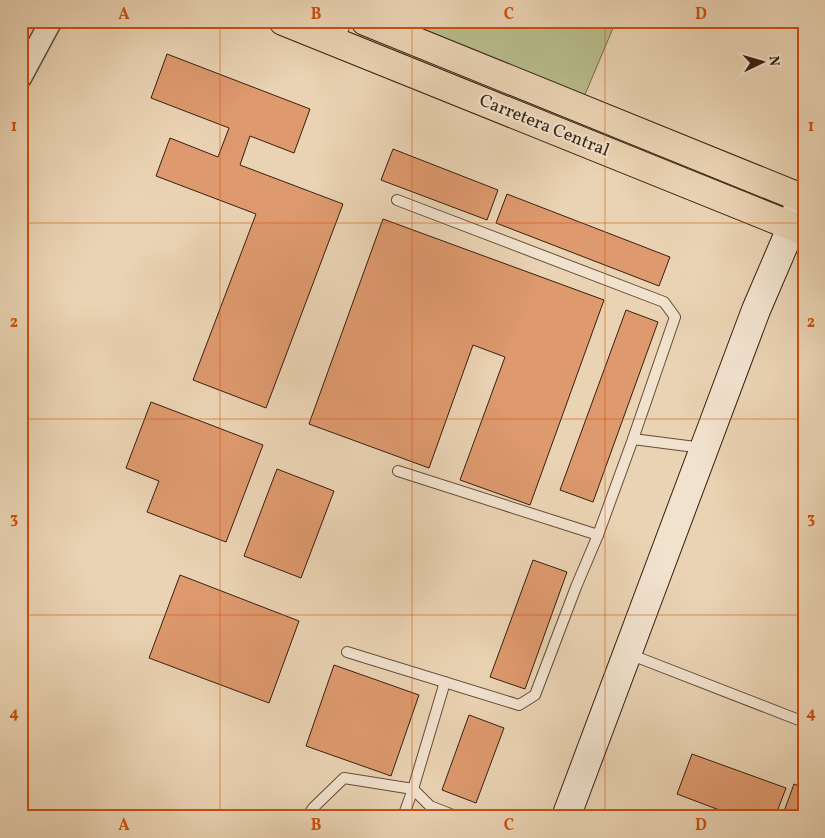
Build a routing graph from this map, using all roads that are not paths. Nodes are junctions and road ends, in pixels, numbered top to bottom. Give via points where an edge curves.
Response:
1 (51, 21) edge
2 (283, 21) edge
3 (365, 21) edge
4 (342, 32) edge
5 (21, 77) edge
6 (803, 198) edge
7 (397, 200) dead end
8 (798, 229) edge
9 (633, 439) junction
10 (704, 448) junction
11 (398, 472) dead end
12 (598, 535) junction
13 (346, 652) dead end
14 (628, 653) junction
15 (445, 682) junction
16 (804, 722) edge
17 (413, 789) junction
18 (308, 817) edge
19 (403, 817) edge
20 (458, 817) edge
21 (566, 817) edge

1 - 5 street
2 - 4 highway, Carretera Central
3 - 6 highway, Carretera Central
4 - 8 highway, Carretera Central
6 - 8 street
7 - 9 lane via 664,302 675,317
8 - 10 street via 756,310
9 - 10 lane
9 - 12 lane
10 - 14 street
11 - 12 lane
12 - 15 lane via 535,695 519,705
13 - 15 lane
14 - 16 lane
14 - 21 street
15 - 17 lane
17 - 18 lane via 344,778
17 - 19 lane
17 - 20 lane via 430,806

